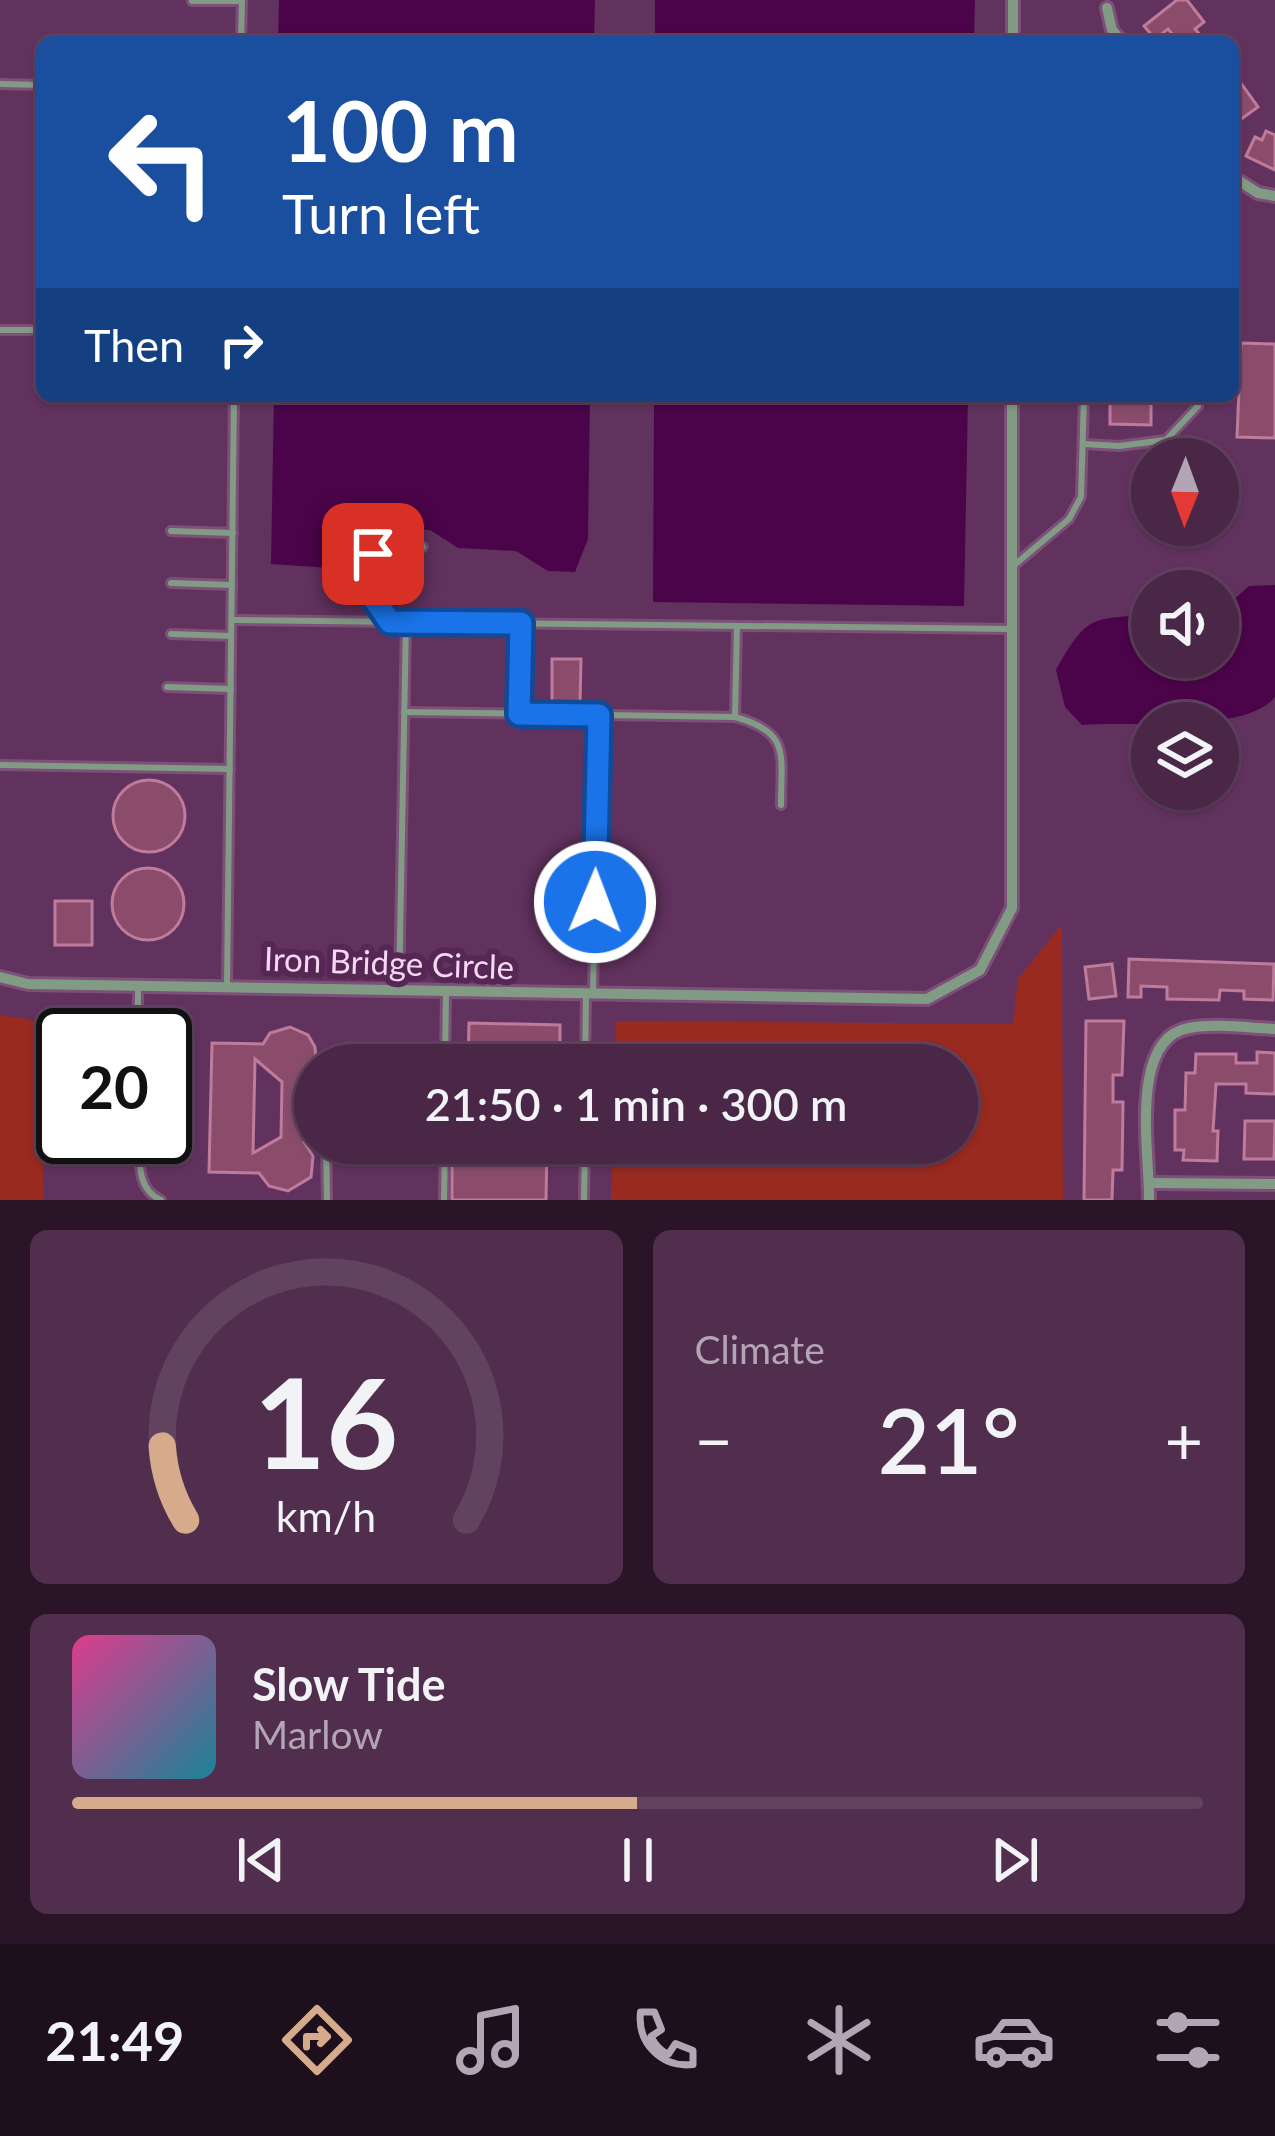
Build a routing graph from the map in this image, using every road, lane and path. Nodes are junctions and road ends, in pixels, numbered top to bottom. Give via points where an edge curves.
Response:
1 (242, 0) edge
2 (1013, 0) edge
3 (192, 1) edge
4 (1106, 4) edge
5 (241, 36) edge
6 (1013, 36) edge
7 (1117, 36) edge
8 (0, 84) edge
9 (36, 85) edge
10 (1239, 181) edge
11 (1275, 196) edge
12 (0, 330) edge
13 (36, 330) edge
14 (234, 402) edge
15 (1012, 402) edge
16 (1084, 402) edge
17 (1198, 402) edge
18 (1084, 444) junction
19 (171, 530) dead end
20 (233, 533) junction
21 (423, 547) dead end
22 (1011, 568) junction
23 (171, 583) dead end
24 (232, 585) junction
25 (232, 620) junction
26 (390, 622) junction
27 (406, 622) junction
28 (521, 623) junction
29 (737, 626) junction
30 (1011, 629) junction
31 (171, 634) dead end
32 (231, 636) junction
33 (167, 687) dead end
34 (231, 689) junction
35 (404, 712) junction
36 (519, 714) junction
37 (599, 715) junction
38 (735, 717) junction
39 (0, 764) edge
40 (230, 769) junction
41 (781, 805) dead end
42 (0, 977) edge
43 (138, 985) junction
44 (227, 985) junction
45 (398, 991) junction
46 (446, 992) junction
47 (590, 996) junction
48 (138, 1008) edge
49 (1275, 1029) edge
50 (445, 1044) edge
51 (587, 1044) edge
52 (140, 1164) edge
53 (326, 1164) edge
54 (445, 1164) edge
55 (585, 1164) edge
56 (1150, 1183) junction
57 (1275, 1184) edge
58 (161, 1200) edge
59 (327, 1200) edge
60 (444, 1200) edge
61 (584, 1200) edge
62 (1149, 1200) edge

1 - 3 lane
1 - 5 lane
2 - 6 street
4 - 7 street
8 - 9 lane
10 - 11 street
12 - 13 lane
14 - 20 lane
15 - 22 street, Iron Bridge Circle
16 - 18 lane
17 - 18 lane via 1166,440
18 - 22 lane via 1082,497 1069,519
19 - 20 lane
20 - 24 lane
21 - 26 lane via 382,550 368,563 368,590
22 - 30 street, Iron Bridge Circle
23 - 24 lane
24 - 25 lane
25 - 26 lane
25 - 32 lane
26 - 27 lane
27 - 28 lane
27 - 35 lane
28 - 29 lane
28 - 36 lane
29 - 30 lane
29 - 38 lane
30 - 47 street, Iron Bridge Circle via 1012,908 980,970 927,999
31 - 32 lane
32 - 34 lane
33 - 34 lane
34 - 40 lane
35 - 36 lane
35 - 45 lane
36 - 37 lane
37 - 38 lane
37 - 47 lane
38 - 41 lane via 774,734
39 - 40 lane
40 - 44 lane
42 - 43 street, Iron Bridge Circle
43 - 44 street, Iron Bridge Circle
43 - 48 lane
44 - 45 street, Iron Bridge Circle
45 - 46 street, Iron Bridge Circle
46 - 47 street, Iron Bridge Circle
46 - 50 lane
47 - 51 lane
49 - 56 street via 1185,1028 1165,1040 1150,1063
52 - 58 lane via 148,1193
53 - 59 lane
54 - 60 lane
55 - 61 lane
56 - 57 street
56 - 62 street

